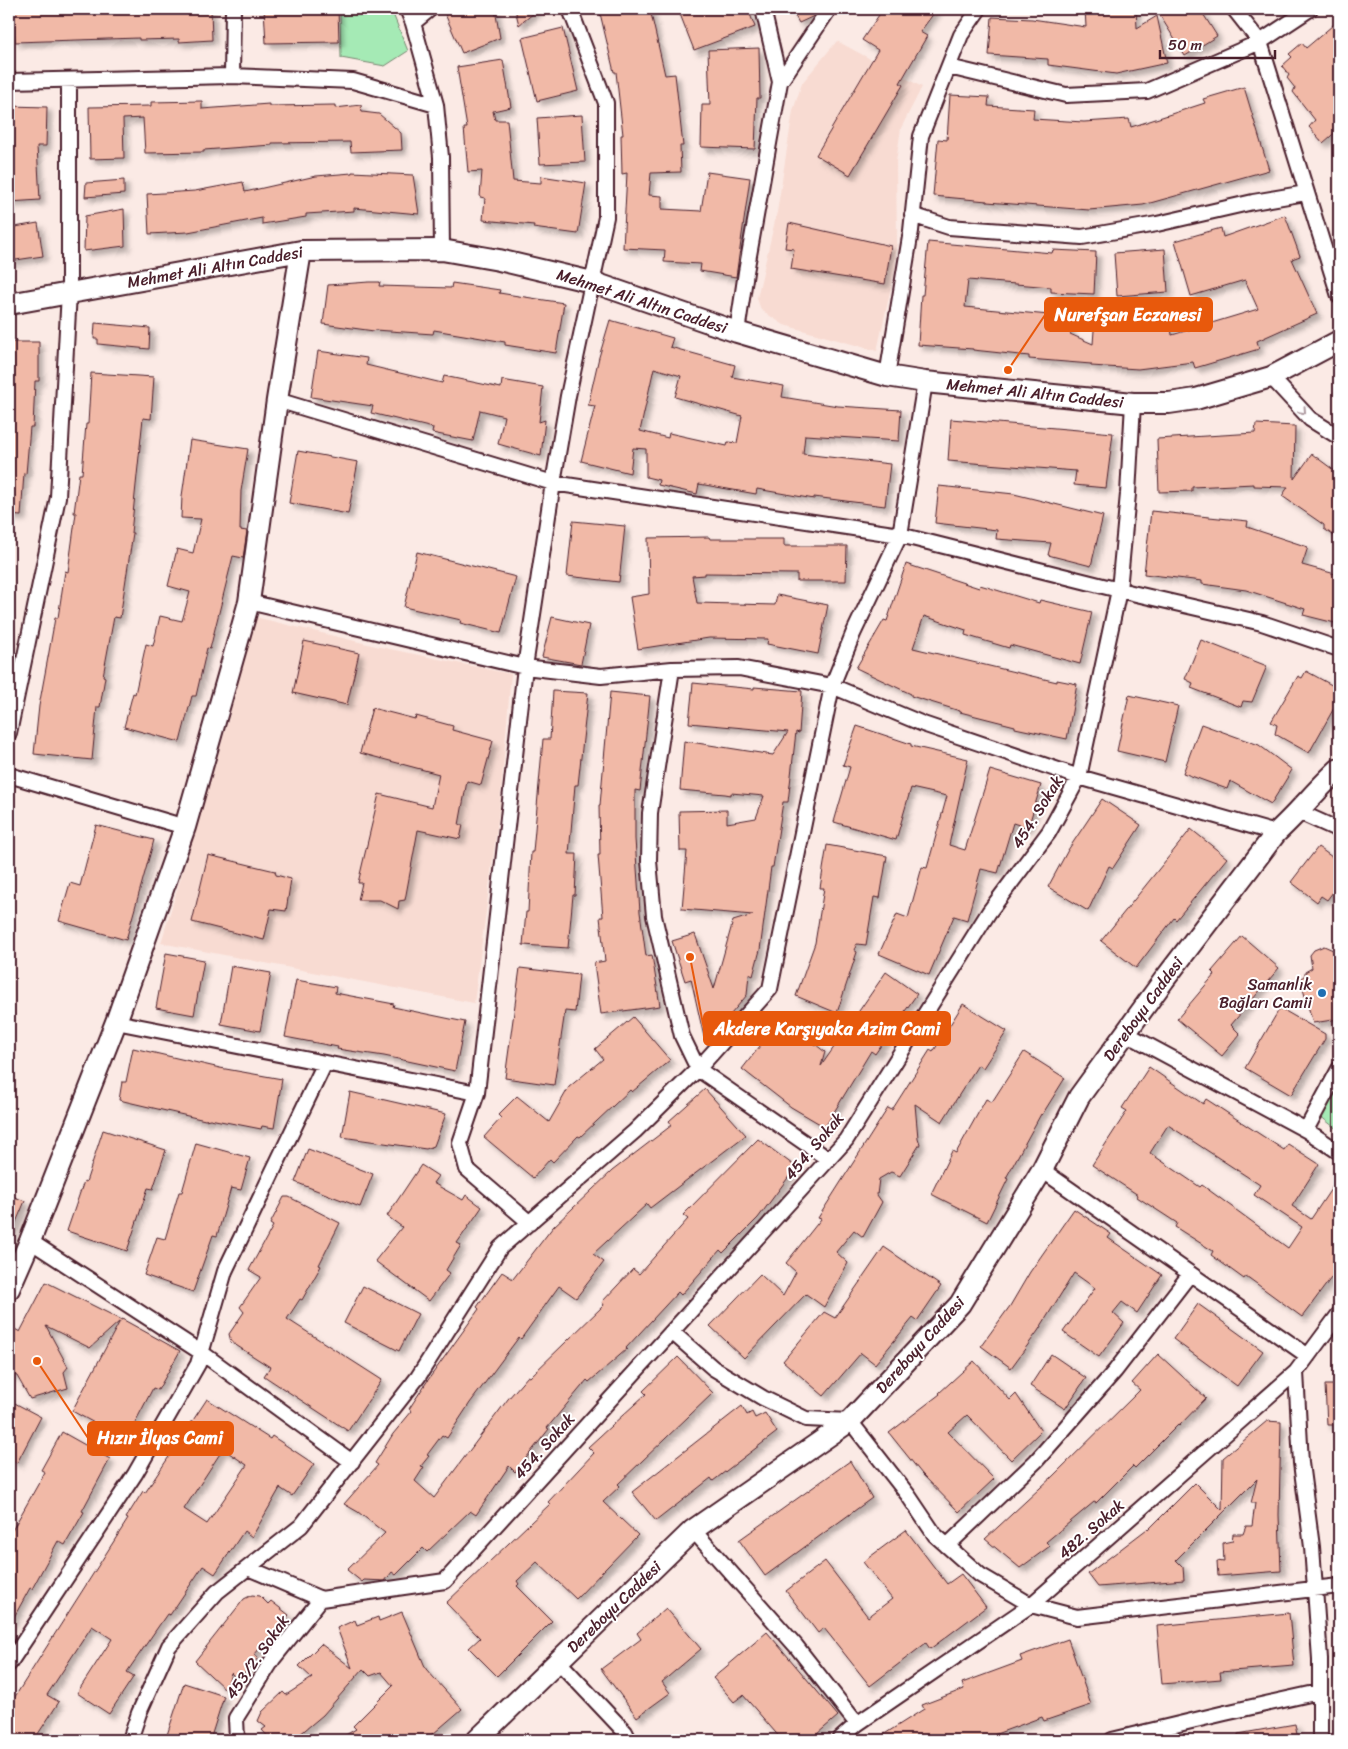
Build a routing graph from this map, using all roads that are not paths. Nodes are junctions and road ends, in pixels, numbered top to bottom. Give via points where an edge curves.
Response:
1 (233, 9) edge
2 (407, 9) edge
3 (430, 9) edge
4 (570, 9) edge
5 (763, 9) edge
6 (829, 9) edge
7 (979, 9) edge
8 (1234, 9) edge
9 (1310, 9) edge
10 (413, 23) junction
11 (1260, 42) junction
12 (949, 67) junction
13 (232, 76) junction
14 (69, 81) junction
15 (9, 82) edge
16 (780, 82) junction
17 (436, 105) junction
18 (1306, 193) junction
19 (912, 214) junction
20 (442, 250) junction
21 (301, 251) junction
22 (592, 282) junction
23 (69, 292) junction
24 (1339, 296) edge
25 (9, 304) edge
26 (737, 332) junction
27 (1339, 341) edge
28 (887, 376) junction
29 (1271, 378) junction
30 (925, 382) junction
31 (278, 400) junction
32 (1133, 402) junction
33 (1339, 438) edge
34 (553, 483) junction
35 (900, 535) junction
36 (1119, 590) junction
37 (248, 602) junction
38 (1339, 649) edge
39 (525, 667) junction
40 (672, 669) junction
41 (832, 686) junction
42 (9, 733) edge
43 (1339, 768) edge
44 (9, 775) edge
45 (1079, 777) junction
46 (1332, 778) edge
47 (1299, 812) junction
48 (185, 827) junction
49 (1339, 830) edge
50 (1276, 832) junction
51 (116, 1022) junction
52 (1126, 1033) junction
53 (325, 1063) junction
54 (698, 1069) junction
55 (1339, 1069) edge
56 (477, 1094) junction
57 (1306, 1130) junction
58 (1339, 1152) edge
59 (828, 1159) junction
60 (1042, 1170) junction
61 (530, 1223) junction
62 (30, 1241) junction
63 (1190, 1274) junction
64 (9, 1289) edge
65 (1339, 1314) edge
66 (672, 1332) junction
67 (202, 1353) junction
68 (1308, 1356) junction
69 (1296, 1372) junction
70 (850, 1421) junction
71 (352, 1462) junction
72 (693, 1530) junction
73 (947, 1546) junction
74 (248, 1568) junction
75 (1339, 1586) edge
76 (1315, 1589) junction
77 (321, 1599) junction
78 (1031, 1605) junction
79 (558, 1661) junction
80 (9, 1664) edge
81 (1319, 1692) junction
82 (857, 1724) junction
83 (130, 1740) edge
84 (237, 1740) edge
85 (477, 1740) edge
86 (629, 1740) edge
87 (839, 1740) edge
88 (1112, 1740) edge
89 (1320, 1740) edge

1 - 13 street
2 - 10 street
3 - 10 street
4 - 22 street via 606,103 606,217
5 - 16 street
6 - 16 street
7 - 12 street via 961,35
8 - 11 street
9 - 11 street
10 - 17 street
11 - 12 street via 1147,91 1066,95
11 - 18 street
12 - 19 street via 921,136
13 - 14 street
13 - 17 street via 352,82
14 - 15 street
14 - 23 street
16 - 26 street
17 - 20 street via 441,157
18 - 19 street via 1082,237 949,227
18 - 24 street
19 - 28 street
20 - 21 street, Mehmet Ali Altın Caddesi
20 - 22 street, Mehmet Ali Altın Caddesi
21 - 23 street, Mehmet Ali Altın Caddesi
21 - 31 street
22 - 26 street, Mehmet Ali Altın Caddesi
22 - 34 street
23 - 25 street, Mehmet Ali Altın Caddesi
23 - 42 street via 58,497
26 - 28 street, Mehmet Ali Altın Caddesi
27 - 29 street, Mehmet Ali Altın Caddesi
28 - 30 street, Mehmet Ali Altın Caddesi
29 - 32 street, Mehmet Ali Altın Caddesi via 1196,399 1169,403
29 -> 33 street via 1310,419
30 - 32 street, Mehmet Ali Altın Caddesi
30 - 35 street
31 - 34 street
31 - 37 street
32 - 36 street, 454. Sokak
34 - 35 street
34 - 39 street
35 - 36 street
35 - 41 street
36 - 38 street via 1262,623
36 - 45 street, 454. Sokak
37 - 39 street
37 - 48 street
39 - 40 street via 601,676
39 - 56 street
40 - 41 street via 739,668
40 - 54 street via 650,813 649,861 654,916 682,1036
41 - 45 street via 923,724
41 - 54 street via 770,989
43 - 46 street, Dereboyu Caddesi
44 - 48 street
45 - 50 street
45 - 59 street, 454. Sokak via 1049,832 989,912 846,1140
46 - 47 street, Dereboyu Caddesi
47 - 49 street
47 - 50 street, Dereboyu Caddesi
48 - 51 street
50 - 52 street, Dereboyu Caddesi
51 - 53 street
51 - 62 street
52 - 57 street
52 - 60 street, Dereboyu Caddesi via 1079,1097
53 - 56 street
53 - 67 street via 226,1271
54 - 59 street
54 - 61 street via 635,1131
55 - 57 street
56 - 61 street via 460,1143 467,1169
57 - 58 street
59 - 66 street, 454. Sokak
60 - 63 street
60 - 70 street, Dereboyu Caddesi via 960,1304
61 - 71 street via 500,1248 418,1377
62 - 64 street
62 - 67 street
63 - 68 street
63 - 73 street via 1115,1371 1036,1461
65 - 68 street, 482. Sokak
66 - 70 street via 713,1368 763,1398 806,1419
66 - 77 street, 454. Sokak via 444,1581
67 - 71 street
67 - 80 street via 135,1474
68 - 69 street, 482. Sokak
69 - 76 street via 1301,1463
69 - 78 street, 482. Sokak
70 - 72 street, Dereboyu Caddesi
70 - 73 street via 935,1535
71 - 74 street via 301,1526
72 - 79 street, Dereboyu Caddesi
72 - 82 street via 796,1646
73 - 78 street via 980,1575
74 - 77 street
74 - 83 street via 217,1592 169,1646
75 - 76 street
76 - 78 street via 1077,1617
76 - 81 street
77 - 84 street, 453/2. Sokak via 273,1659 236,1718
78 - 82 street, 482. Sokak
79 - 85 street, Dereboyu Caddesi
79 - 86 street
81 - 88 street
81 - 89 street
82 - 87 street, 482. Sokak

